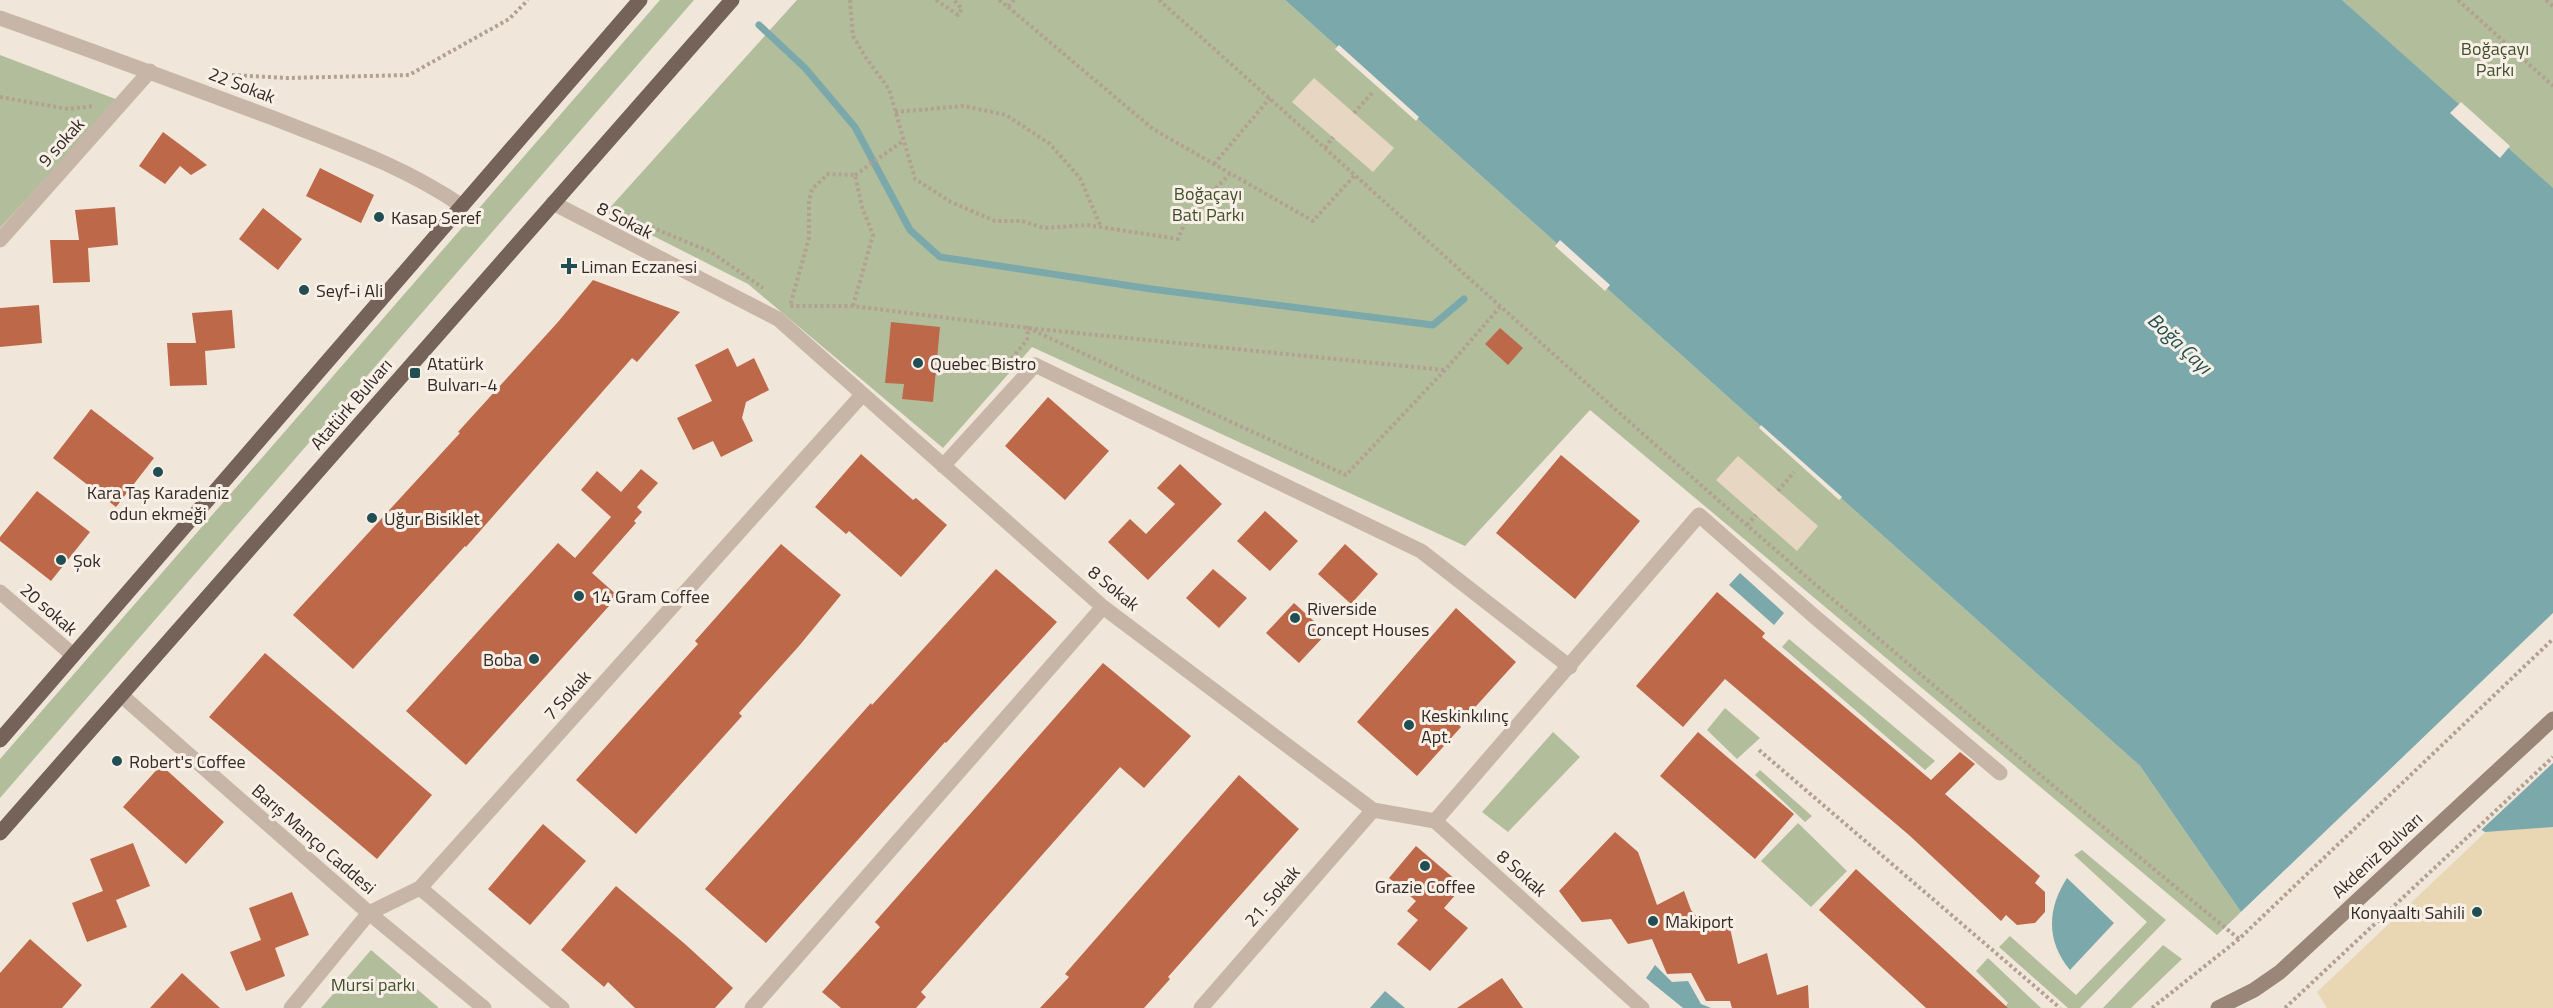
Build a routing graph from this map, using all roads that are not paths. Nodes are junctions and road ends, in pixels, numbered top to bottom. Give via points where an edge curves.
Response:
1 (640, 0) edge
2 (732, 0) edge
3 (0, 18) edge
4 (150, 71) junction
5 (553, 203) junction
6 (462, 206) junction
7 (0, 240) edge
8 (862, 395) junction
9 (943, 466) junction
10 (0, 592) edge
11 (1103, 606) junction
12 (73, 655) junction
13 (1570, 667) junction
14 (121, 695) junction
15 (2553, 719) edge
16 (0, 740) edge
17 (2000, 773) dead end
18 (1373, 810) junction
19 (1435, 821) junction
20 (0, 833) edge
21 (420, 888) junction
22 (369, 913) junction
23 (291, 1008) edge
24 (484, 1008) edge
25 (562, 1008) edge
26 (752, 1008) edge
27 (1201, 1008) edge
28 (1642, 1008) edge
29 (2218, 1008) edge

1 - 6 main road
2 - 5 main road, Atatürk Bulvarı
3 - 4 street, 22 Sokak
4 - 6 street, 22 Sokak via 383,160
4 - 7 street, 9 sokak
5 - 8 street, 8 Sokak via 778,319
5 - 14 main road, Atatürk Bulvarı
6 - 12 main road
8 - 9 street, 8 Sokak
8 - 21 street, 7 Sokak
9 - 11 street, 8 Sokak
9 - 13 street via 1035,365 1421,551
10 - 12 street, 20 sokak
11 - 18 street, 8 Sokak
11 - 26 street
12 - 16 main road
13 - 17 street via 1700,515
13 - 19 street
14 - 20 main road, Atatürk Bulvarı
14 - 22 street, Barış Manço Caddesi
15 - 29 main road, Akdeniz Bulvarı via 2280,972
18 - 19 street, 8 Sokak
18 - 27 street, 21. Sokak
19 - 28 street, 8 Sokak
21 - 22 street, 7 Sokak
21 - 25 street
22 - 23 street, 7 Sokak
22 - 24 street, Barış Manço Caddesi

